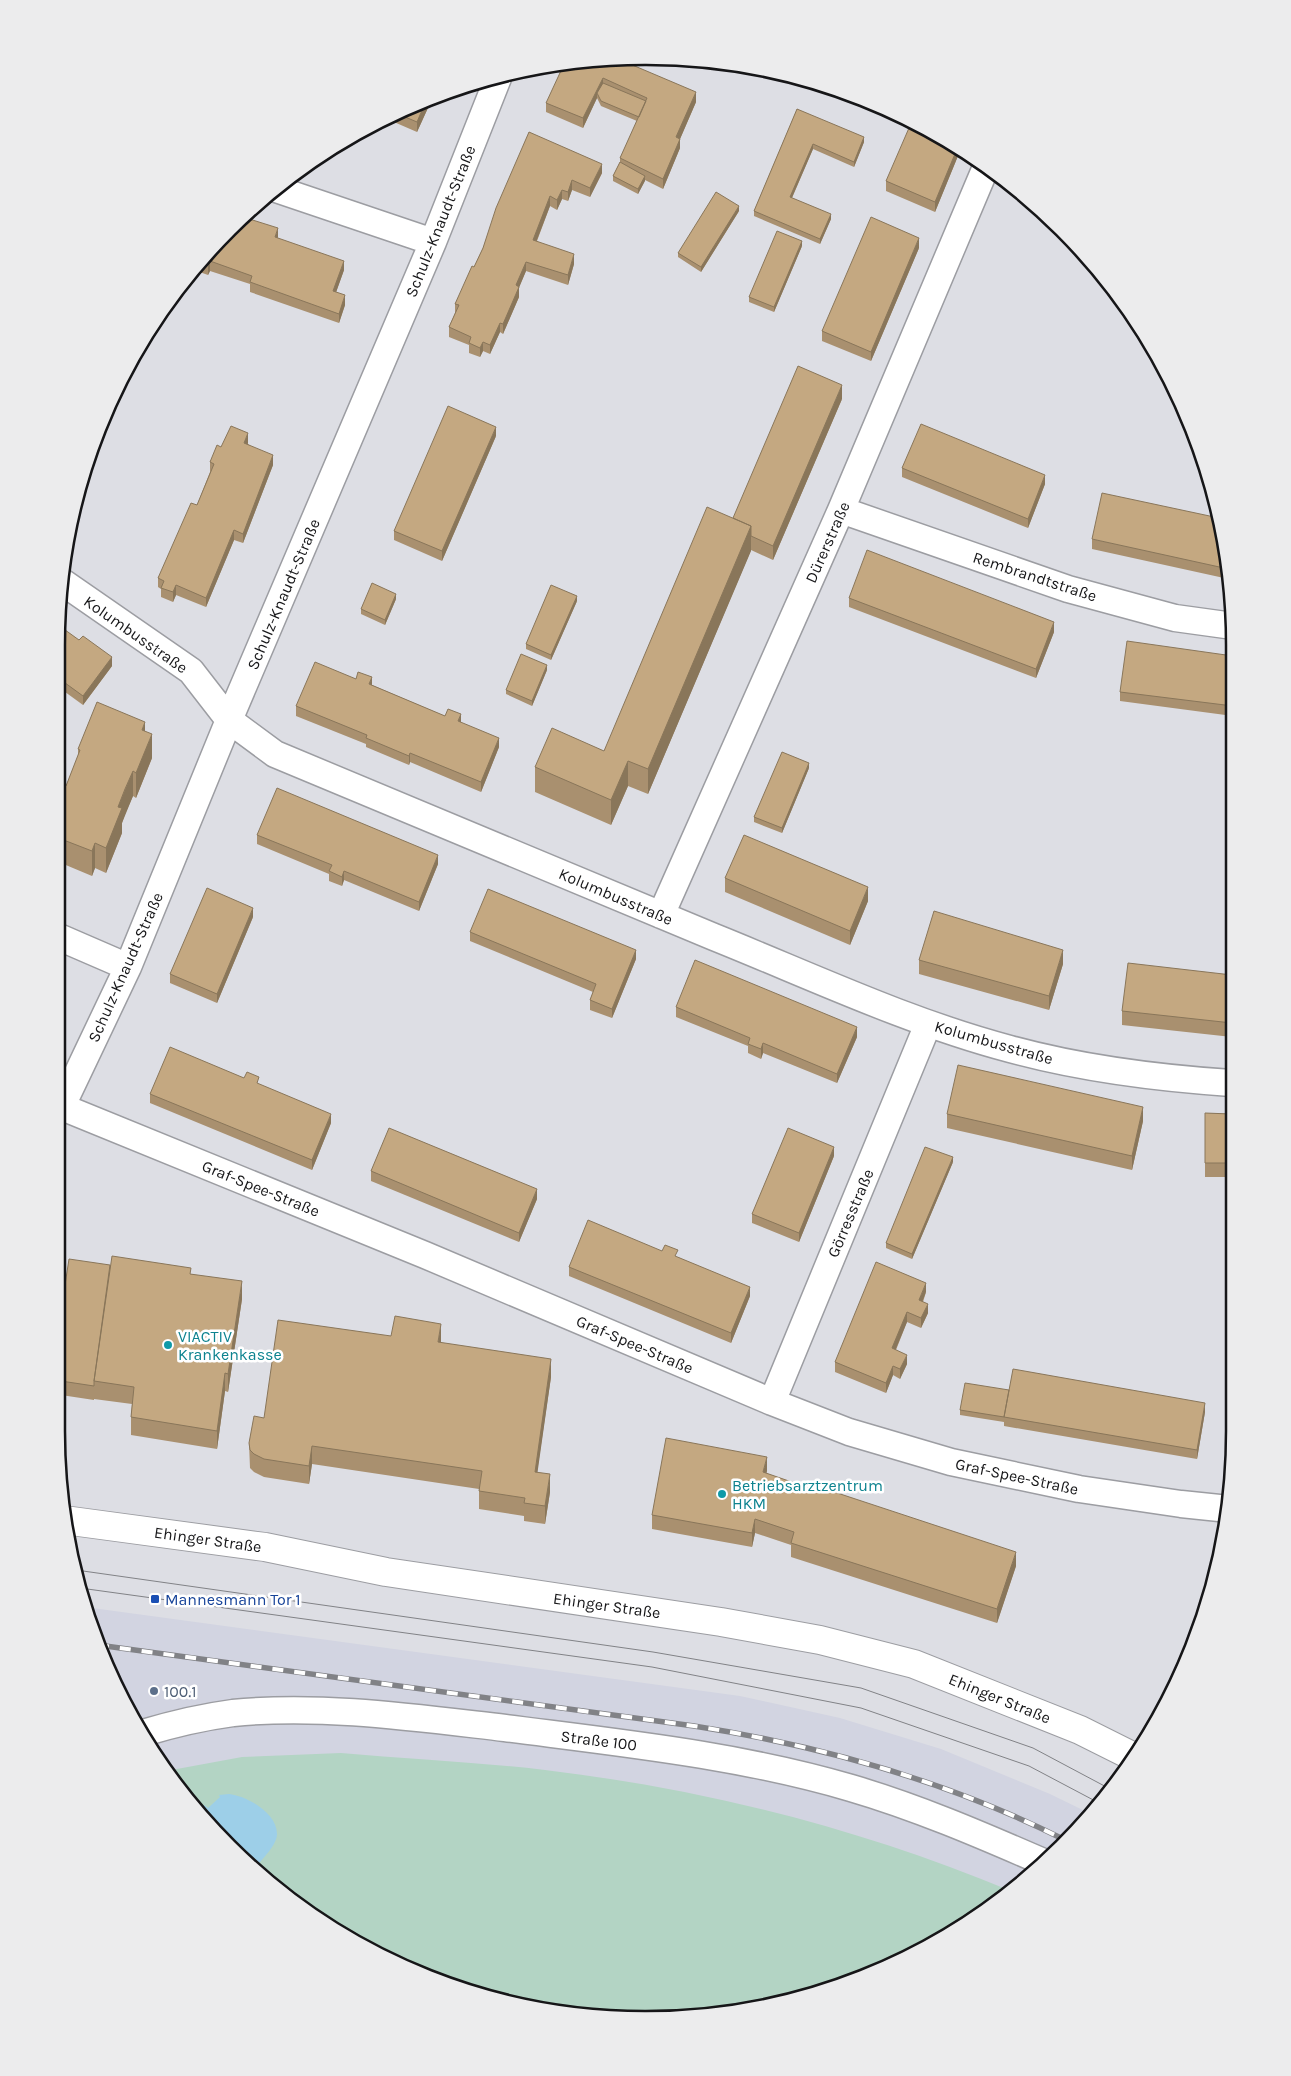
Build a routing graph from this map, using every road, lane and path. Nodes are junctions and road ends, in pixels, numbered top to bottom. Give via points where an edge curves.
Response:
1 (495, 85) edge
2 (983, 174) edge
3 (284, 192) edge
4 (432, 242) junction
5 (841, 510) junction
6 (68, 585) edge
7 (1225, 625) edge
8 (230, 720) junction
9 (661, 915) junction
10 (65, 940) edge
11 (128, 967) junction
12 (928, 1024) junction
13 (1226, 1083) edge
14 (65, 1101) edge
15 (65, 1108) edge
16 (772, 1402) junction
17 (1221, 1507) edge
18 (72, 1521) edge
19 (149, 1731) edge
20 (1127, 1754) edge
21 (1037, 1859) edge

1 - 4 street, Schulz-Knaudt-Straße
2 - 5 street, Dürerstraße
3 - 4 street
4 - 8 street, Schulz-Knaudt-Straße
5 - 7 street, Rembrandtstraße via 1068,589 1175,618
5 - 9 street, Dürerstraße
6 - 8 street, Kolumbusstraße via 191,671
8 - 9 street, Kolumbusstraße via 275,754
8 - 11 street, Schulz-Knaudt-Straße
9 - 12 street, Kolumbusstraße
10 - 11 street
11 - 14 street, Schulz-Knaudt-Straße
12 - 13 street, Kolumbusstraße via 1006,1048 1096,1069
12 - 16 street, Görresstraße
15 - 16 street, Graf-Spee-Straße
16 - 17 street, Graf-Spee-Straße via 849,1432 951,1462 1079,1489
18 - 20 street, Ehinger Straße via 265,1547 386,1572 820,1640 914,1664 1080,1730
19 - 21 street, Straße 100 via 234,1713 310,1711 409,1716 652,1746 752,1764 851,1788 966,1828

